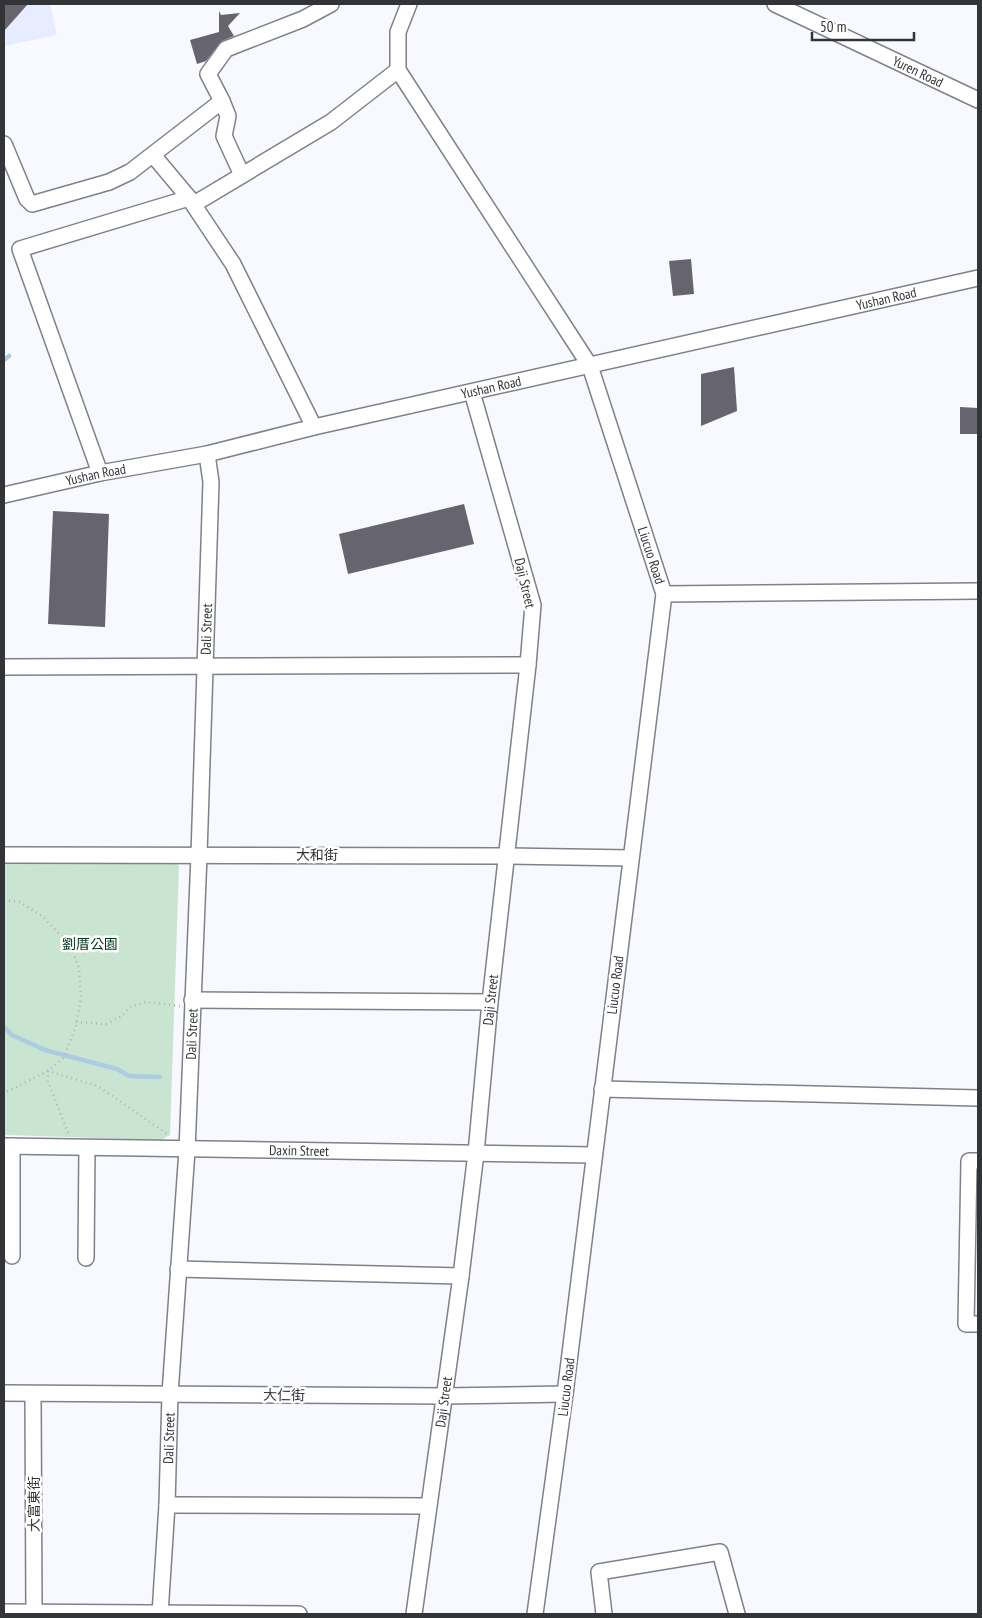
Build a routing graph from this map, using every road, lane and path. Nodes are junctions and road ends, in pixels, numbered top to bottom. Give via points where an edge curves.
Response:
1 (331, 4) edge
2 (409, 4) edge
3 (775, 4) edge
4 (398, 70) junction
5 (978, 100) edge
6 (222, 101) junction
7 (4, 144) edge
8 (153, 155) junction
9 (242, 176) junction
10 (192, 201) junction
11 (978, 278) edge
12 (590, 366) junction
13 (472, 392) junction
14 (314, 428) junction
15 (207, 454) junction
16 (100, 473) junction
17 (4, 495) edge
18 (978, 591) edge
19 (664, 594) junction
20 (528, 665) junction
21 (204, 666) junction
22 (4, 667) edge
23 (4, 855) edge
24 (199, 855) junction
25 (508, 856) junction
26 (631, 858) junction
27 (4, 900) edge
28 (490, 1002) junction
29 (192, 1003) junction
30 (76, 1022) junction
31 (48, 1070) junction
32 (602, 1089) junction
33 (4, 1094) edge
34 (978, 1098) edge
35 (68, 1134) dead end
36 (170, 1136) dead end
37 (8, 1146) edge
38 (87, 1148) junction
39 (187, 1150) junction
40 (476, 1153) junction
41 (594, 1155) junction
42 (978, 1161) edge
43 (972, 1241) edge
44 (12, 1256) dead end
45 (86, 1258) dead end
46 (178, 1269) junction
47 (461, 1276) junction
48 (978, 1324) edge
49 (4, 1393) edge
50 (33, 1394) junction
51 (170, 1394) junction
52 (565, 1394) junction
53 (444, 1396) junction
54 (167, 1505) junction
55 (428, 1506) junction
56 (4, 1612) edge
57 (34, 1613) edge
58 (160, 1613) edge
59 (299, 1614) edge
60 (414, 1614) edge
61 (534, 1614) edge
62 (604, 1614) edge
63 (736, 1614) edge

1 - 6 street via 303,19 226,49 208,74
2 - 4 street via 398,32
3 - 5 street, Yuren Road
4 - 9 street via 331,122
4 - 12 street, Liucuo Road
6 - 8 street
6 - 9 street via 228,116 224,136
7 - 8 street via 32,204 108,182 130,172
8 - 10 street
9 - 10 street
10 - 14 street via 233,264
10 - 16 street via 20,249
11 - 12 street, Yushan Road
12 - 13 street, Yushan Road
12 - 19 street, Liucuo Road
13 - 14 street, Yushan Road
13 - 20 street, Daji Street via 533,605
14 - 15 street, Yushan Road
15 - 16 street, Yushan Road
15 - 21 street, Dali Street via 211,482
16 - 17 street, Yushan Road
18 - 19 street
19 - 26 street, Liucuo Road
20 - 21 street
20 - 25 street, Daji Street
21 - 22 street
21 - 24 street, Dali Street
23 - 24 street, 大和街
24 - 25 street, 大和街
24 - 29 street, Dali Street
25 - 26 street, 大和街
25 - 28 street, Daji Street
26 - 32 street, Liucuo Road
27 - 30 path via 20,902 43,917 70,945 79,968 81,997
28 - 29 street
28 - 40 street, Daji Street
29 - 30 path via 146,1002 130,1007 122,1016 106,1024
29 - 39 street, Dali Street
30 - 31 path via 63,1058
31 - 33 path
31 - 35 path via 48,1080
31 - 36 path via 98,1086
32 - 34 street
32 - 41 street, Liucuo Road
37 - 38 street, Daxin Street
37 - 44 street
38 - 39 street, Daxin Street
38 - 45 street
39 - 40 street, Daxin Street
39 - 46 street, Dali Street
40 - 41 street, Daxin Street
40 - 47 street, Daji Street
41 - 52 street, Liucuo Road
42 - 43 street via 968,1161
43 - 48 street via 966,1324
46 - 47 street
46 - 51 street, Dali Street
47 - 53 street, Daji Street
49 - 50 street, 大仁街
50 - 51 street, 大仁街
50 - 57 street, 大富東街
51 - 53 street, 大仁街
51 - 54 street, Dali Street
52 - 53 street, 大仁街
52 - 61 street, Liucuo Road
53 - 55 street, Daji Street
54 - 55 street
54 - 58 street, Dali Street
55 - 60 street, Daji Street
56 - 57 street
57 - 58 street
58 - 59 street
62 - 63 street via 599,1572 720,1552

